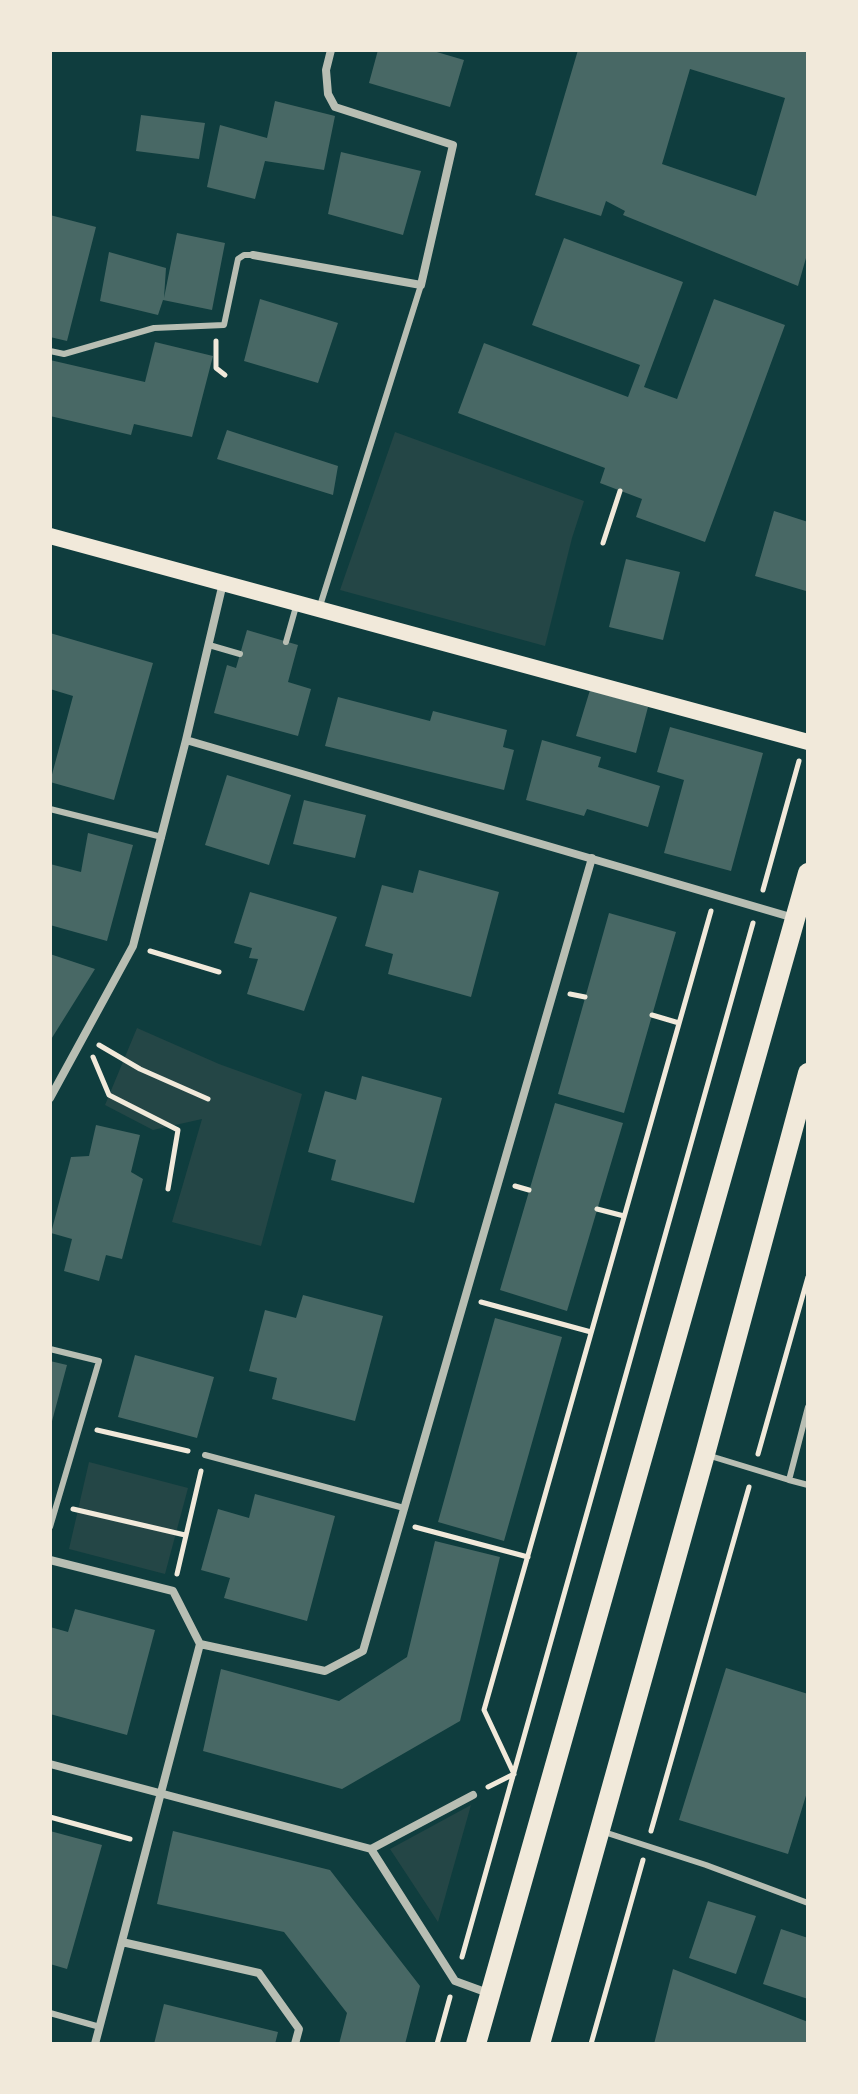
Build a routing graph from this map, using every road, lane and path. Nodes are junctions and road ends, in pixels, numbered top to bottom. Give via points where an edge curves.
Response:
1 (331, 50) edge
2 (253, 255) joint
3 (421, 285) junction
4 (212, 326) junction
5 (50, 351) edge
6 (225, 375) dead end
7 (620, 491) dead end
8 (50, 536) edge
9 (603, 543) dead end
10 (223, 583) junction
11 (297, 603) junction
12 (319, 609) junction
13 (286, 642) dead end
14 (209, 645) junction
15 (240, 654) dead end
16 (186, 740) junction
17 (806, 741) edge
18 (50, 809) edge
19 (162, 837) junction
20 (592, 858) junction
21 (808, 873) edge
22 (716, 894) junction
23 (758, 906) junction
24 (795, 918) junction
25 (133, 946) junction
26 (219, 972) dead end
27 (652, 1015) dead end
28 (679, 1023) junction
29 (84, 1036) junction
30 (808, 1073) edge
31 (50, 1098) edge
32 (208, 1099) dead end
33 (803, 1106) edge
34 (168, 1189) dead end
35 (597, 1209) dead end
36 (624, 1216) junction
37 (808, 1277) edge
38 (465, 1298) junction
39 (591, 1332) junction
40 (50, 1349) edge
41 (808, 1407) edge
42 (80, 1426) junction
43 (705, 1454) junction
44 (205, 1455) junction
45 (754, 1470) junction
46 (789, 1480) junction
47 (808, 1485) edge
48 (57, 1505) junction
49 (404, 1508) junction
50 (399, 1523) junction
51 (50, 1527) edge
52 (185, 1535) junction
53 (528, 1557) junction
54 (50, 1560) edge
55 (173, 1591) junction
56 (200, 1644) junction
57 (50, 1764) edge
58 (514, 1774) junction
59 (473, 1795) joint
60 (160, 1796) junction
61 (50, 1817) edge
62 (599, 1830) junction
63 (148, 1844) junction
64 (647, 1845) junction
65 (371, 1849) junction
66 (808, 1903) edge
67 (122, 1942) junction
68 (455, 1981) junction
69 (490, 1994) junction
70 (50, 2013) edge
71 (100, 2027) junction
72 (545, 2043) edge
73 (95, 2044) edge
74 (295, 2044) edge
75 (437, 2044) edge
76 (476, 2044) edge
77 (591, 2044) edge

1 - 3 street via 326,70 335,107 453,145
2 - 3 street
2 - 4 lane via 238,259 224,325
3 - 12 lane
4 - 5 lane via 154,328 64,354
4 - 6 path via 216,368
7 - 9 path
8 - 10 main road
10 - 11 main road
10 - 14 street
11 - 12 main road
11 - 13 lane
12 - 17 main road
14 - 15 lane
14 - 16 street
16 - 19 street
16 - 20 street
17 - 23 path
18 - 19 lane
19 - 25 street
20 - 22 street
20 - 38 street
21 - 24 main road
22 - 23 street
22 - 28 path
23 - 24 street
23 - 58 path
24 - 69 main road
25 - 26 path
25 - 29 street
27 - 28 path
28 - 36 path
29 - 31 street
29 - 32 path via 140,1069
29 - 34 path via 109,1095 178,1130
30 - 33 main road
33 - 43 main road
35 - 36 path
36 - 39 path
37 - 45 path
38 - 39 path
38 - 49 street
39 - 53 path
40 - 42 lane via 99,1361
41 - 46 lane
42 - 44 path
42 - 48 lane
43 - 45 lane
43 - 62 main road
44 - 49 lane
44 - 52 path
45 - 46 lane
45 - 64 path
46 - 47 lane
48 - 51 lane
48 - 52 path
49 - 50 street
50 - 53 path
50 - 56 street via 363,1651 325,1671
52 - 55 path
53 - 58 path via 484,1710
54 - 55 street
55 - 56 street
56 - 60 street
57 - 60 street
58 - 59 path
58 - 68 path
59 - 65 street
60 - 63 street
60 - 65 street
61 - 63 path
62 - 64 lane
62 - 72 main road
63 - 67 street
64 - 66 lane
64 - 77 path
65 - 68 street
67 - 71 street
67 - 74 street via 259,1973 299,2029
68 - 69 street
68 - 75 path
69 - 76 main road
70 - 71 lane
71 - 73 street

